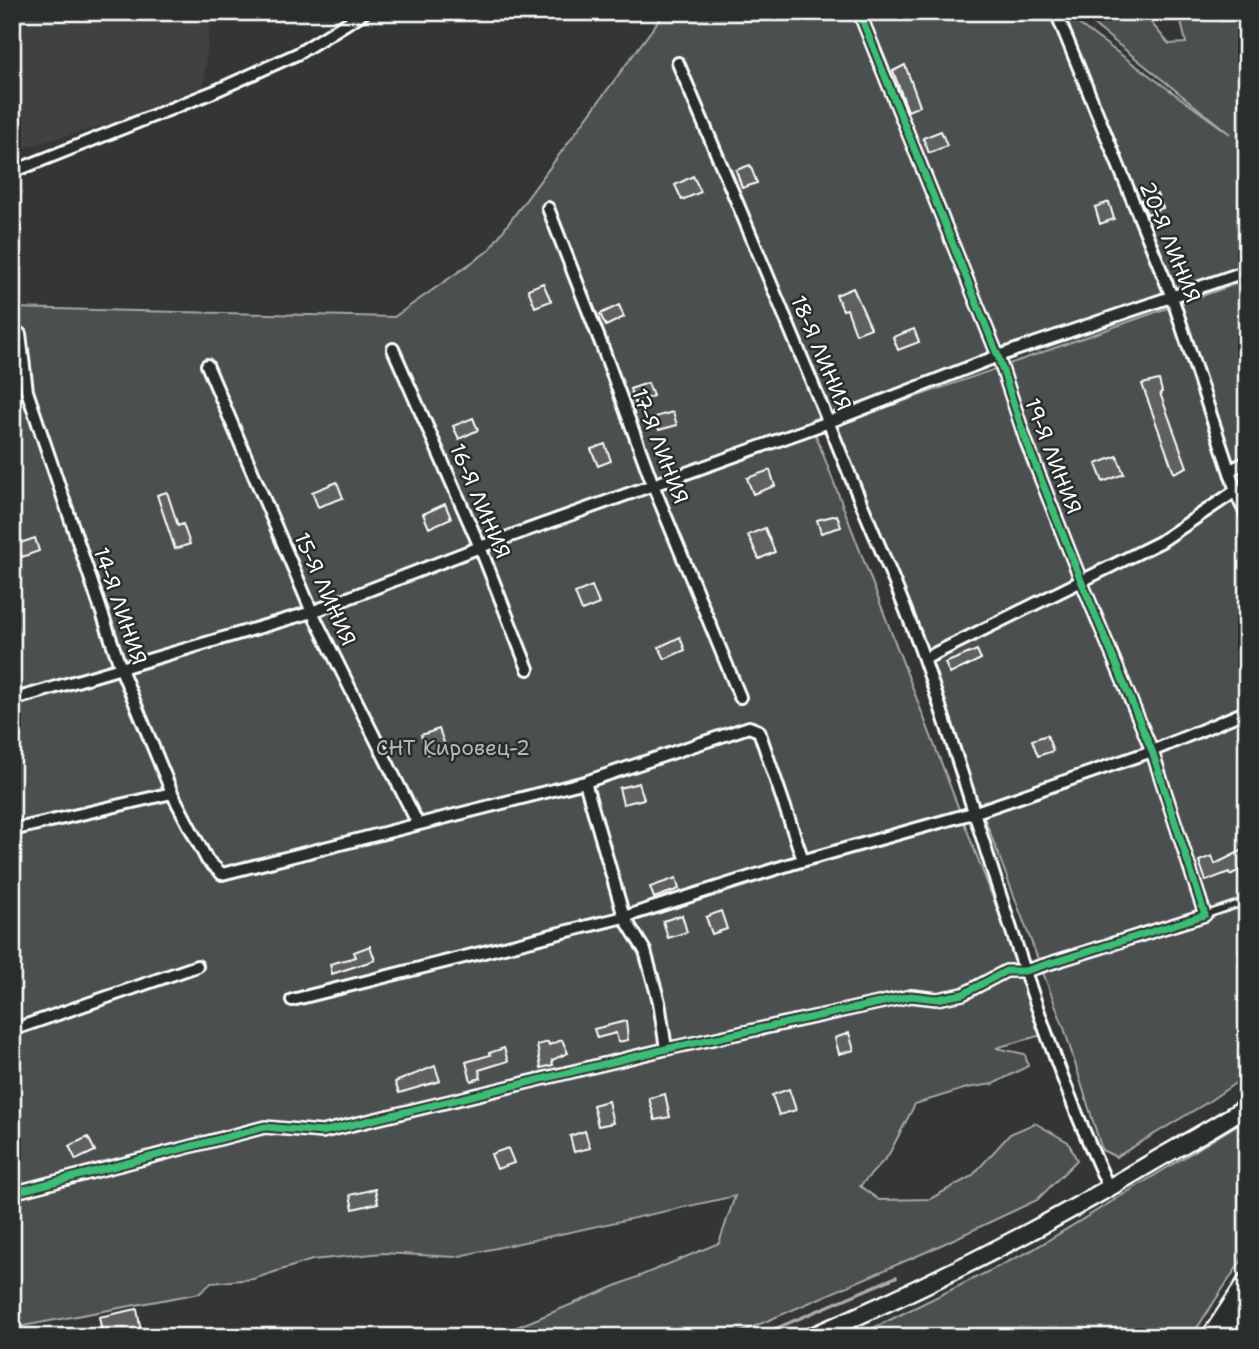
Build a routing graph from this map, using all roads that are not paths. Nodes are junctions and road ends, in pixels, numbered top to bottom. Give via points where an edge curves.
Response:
1 (365, 12) edge
2 (859, 12) edge
3 (1056, 12) edge
4 (678, 63) dead end
5 (12, 172) edge
6 (548, 208) dead end
7 (1247, 271) edge
8 (1172, 297) junction
9 (20, 334) dead end
10 (393, 349) dead end
11 (998, 356) junction
12 (207, 365) dead end
13 (829, 422) junction
14 (1247, 462) edge
15 (1230, 470) junction
16 (653, 485) junction
17 (1237, 490) junction
18 (1247, 516) edge
19 (480, 547) junction
20 (1082, 582) junction
21 (312, 612) junction
22 (924, 659) junction
23 (121, 668) junction
24 (528, 669) dead end
25 (740, 697) dead end
26 (12, 700) edge
27 (1247, 711) edge
28 (1152, 751) junction
29 (585, 782) junction
30 (172, 793) junction
31 (976, 811) junction
32 (418, 824) junction
33 (12, 830) edge
34 (803, 860) junction
35 (1247, 901) edge
36 (1205, 915) junction
37 (624, 917) junction
38 (197, 966) dead end
39 (1025, 971) junction
40 (292, 1000) dead end
41 (12, 1030) edge
42 (666, 1049) junction
43 (1247, 1106) edge
44 (1109, 1188) junction
45 (12, 1193) edge
46 (1247, 1281) edge
47 (1247, 1302) edge
48 (810, 1337) edge
49 (1210, 1337) edge
50 (1223, 1337) edge

1 - 5 street via 297,54
2 - 11 street, 19-Я ЛИНИЯ
3 - 8 street, 20-Я ЛИНИЯ
4 - 13 street, 18-Я ЛИНИЯ
6 - 16 street, 17-Я ЛИНИЯ
7 - 8 street
8 - 11 street
8 - 15 street, 20-Я ЛИНИЯ
9 - 23 street, 14-Я ЛИНИЯ via 27,391
10 - 19 street, 16-Я ЛИНИЯ
11 - 13 street
11 - 20 street, 19-Я ЛИНИЯ
12 - 21 street, 15-Я ЛИНИЯ
13 - 16 street
13 - 22 street, 18-Я ЛИНИЯ
14 - 15 street
15 - 17 street, 20-Я ЛИНИЯ
16 - 19 street
16 - 25 street, 17-Я ЛИНИЯ
17 - 18 street, 20-Я ЛИНИЯ
17 - 20 street via 1160,542
19 - 21 street
19 - 24 street, 16-Я ЛИНИЯ
20 - 22 street
20 - 28 street, 19-Я ЛИНИЯ
21 - 23 street
21 - 32 street, 15-Я ЛИНИЯ
22 - 31 street, 18-Я ЛИНИЯ
23 - 26 street
23 - 30 street, 14-Я ЛИНИЯ
27 - 28 street
28 - 31 street
28 - 36 street, 19-Я ЛИНИЯ
29 - 32 street
29 - 34 street via 749,727 759,731
29 - 37 street
30 - 32 street, 14-Я ЛИНИЯ via 207,860 222,874
30 - 33 street
31 - 34 street
31 - 39 street, 18-Я ЛИНИЯ
34 - 37 street
35 - 36 lane
36 - 39 street
37 - 40 street
37 - 42 street via 645,951
38 - 41 street
39 - 42 street via 1006,971 963,994 937,999 911,996
39 - 44 street, 18-Я ЛИНИЯ
42 - 45 street via 322,1132 265,1127
43 - 44 main road
44 - 48 main road via 1003,1248
46 - 49 main road
47 - 50 main road

